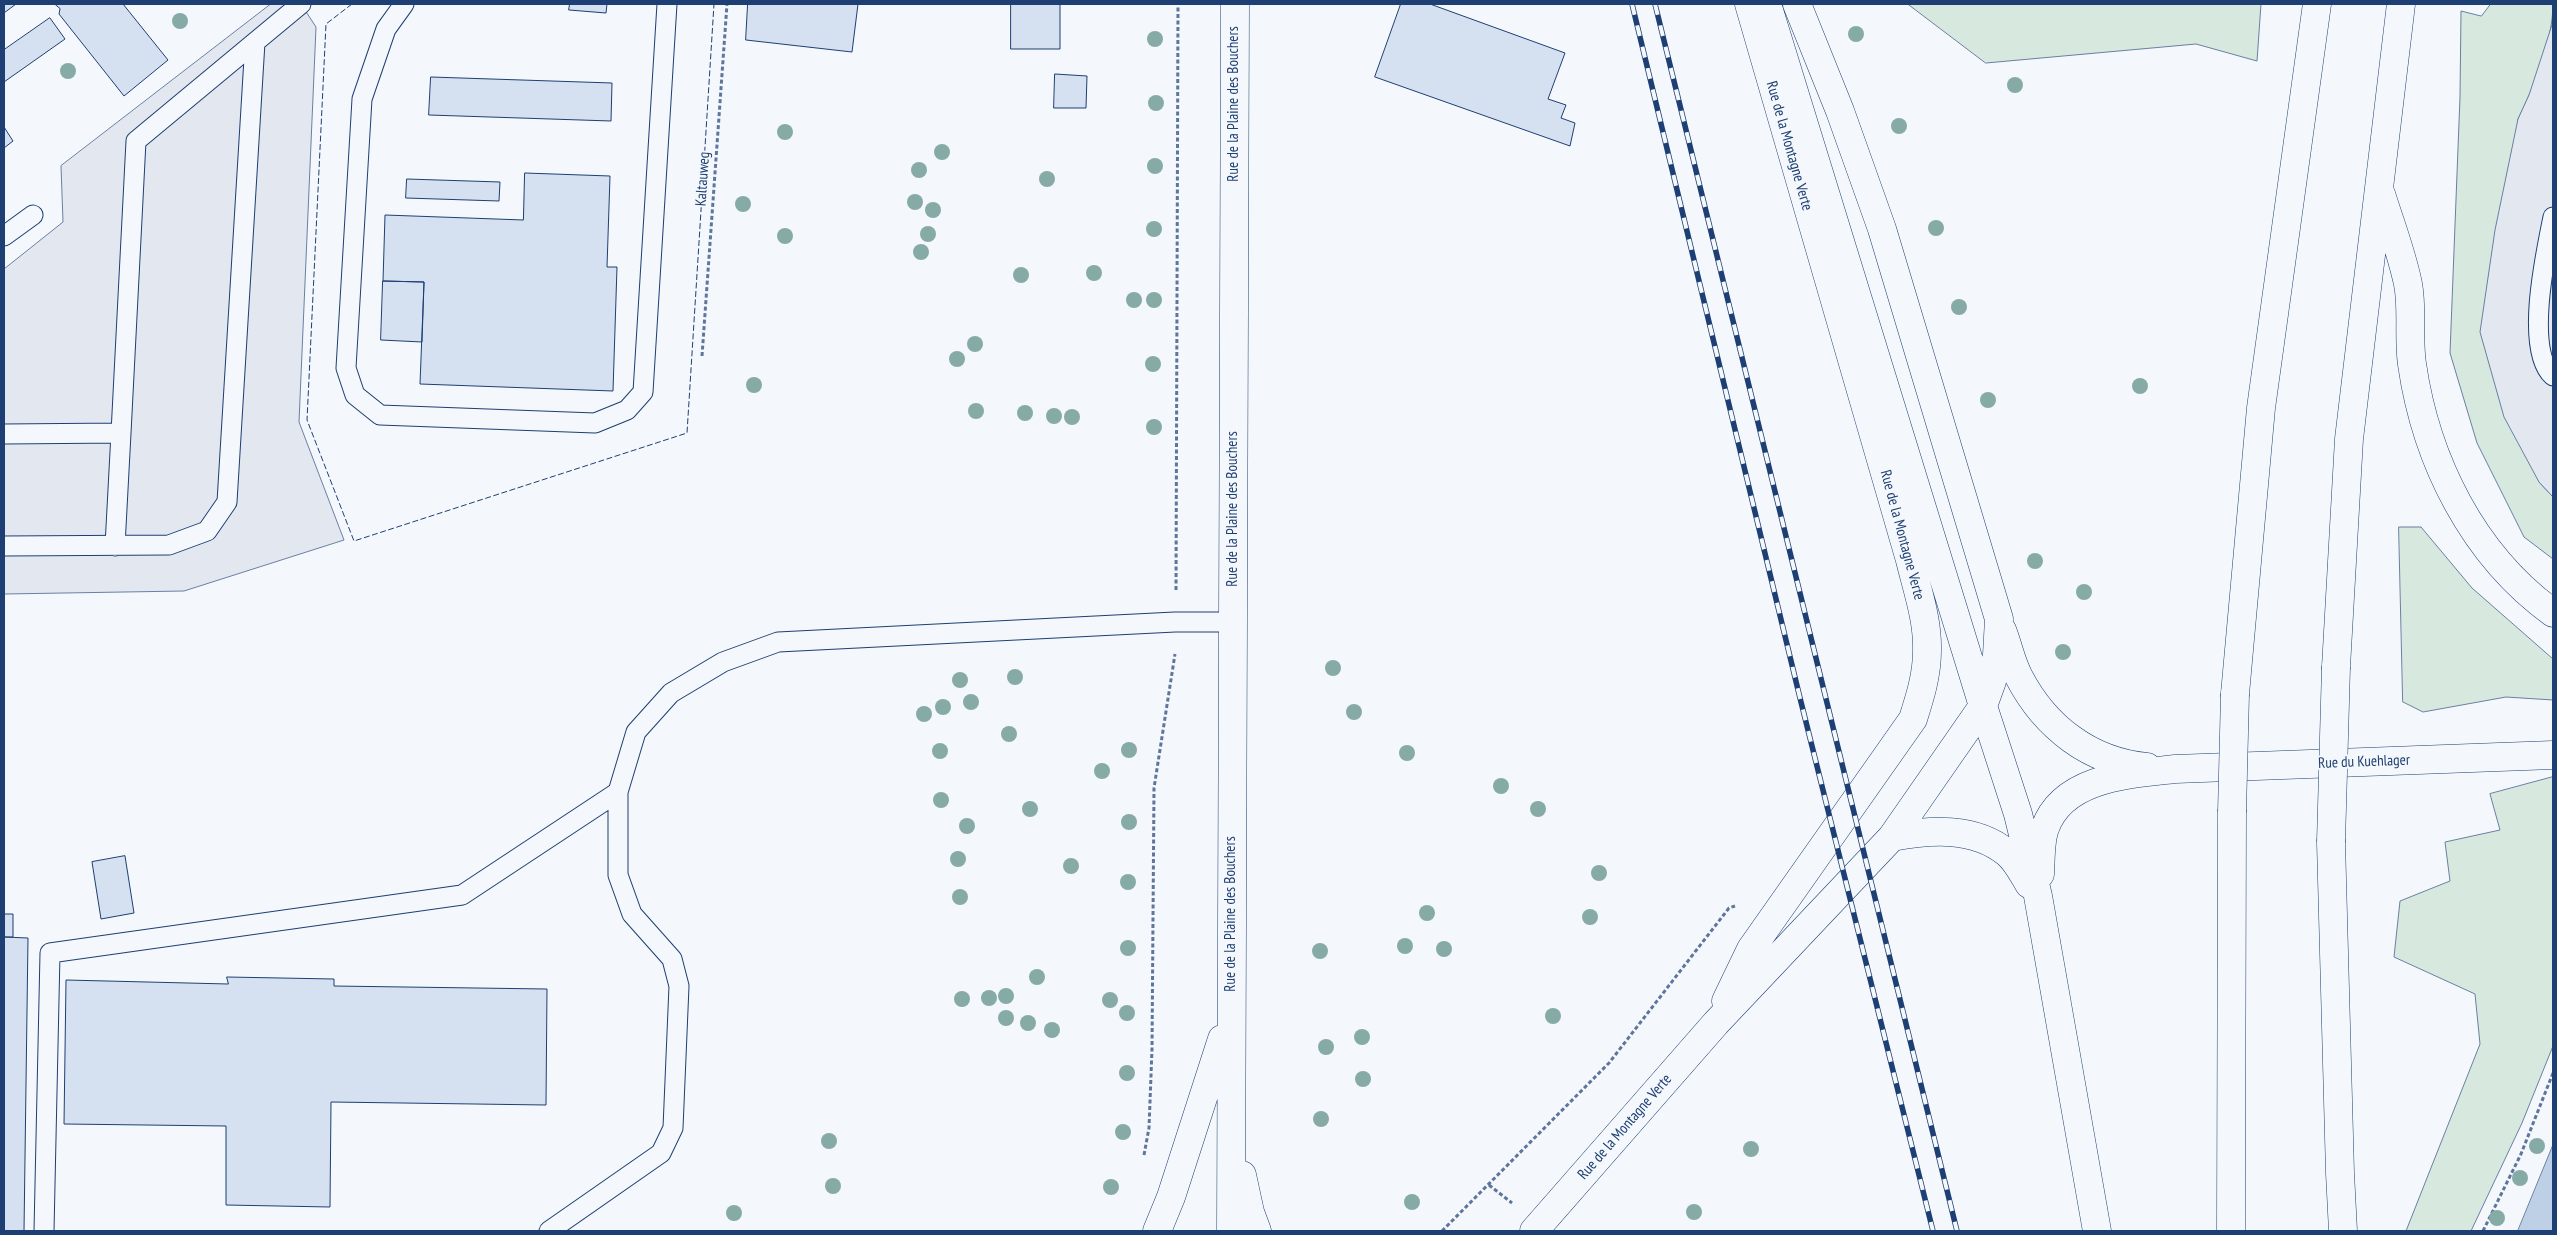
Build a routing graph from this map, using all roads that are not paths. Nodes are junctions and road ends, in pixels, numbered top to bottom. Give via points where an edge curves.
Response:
1 (301, 4) edge
2 (404, 4) edge
3 (667, 4) edge
4 (1235, 4) edge
5 (1749, 4) edge
6 (1767, 4) edge
7 (1797, 4) edge
8 (2317, 4) edge
9 (2401, 4) edge
10 (255, 42) junction
11 (2378, 182) junction
12 (33, 214) dead end
13 (2553, 217) edge
14 (4, 236) edge
15 (2553, 376) edge
16 (122, 433) junction
17 (4, 434) edge
18 (4, 546) edge
19 (115, 546) junction
20 (2553, 613) edge
21 (1999, 619) junction
22 (1232, 622) junction
23 (1983, 706) junction
24 (2553, 755) edge
25 (2175, 769) junction
26 (618, 792) junction
27 (1892, 837) junction
28 (2038, 896) junction
29 (1231, 1014) junction
30 (1716, 1023) junction
31 (44, 1231) edge
32 (549, 1231) edge
33 (1157, 1231) edge
34 (1231, 1231) edge
35 (1257, 1231) edge
36 (1534, 1231) edge
37 (2097, 1231) edge
38 (2231, 1231) edge
39 (2344, 1231) edge

1 - 10 lane
2 - 3 lane via 386,30 362,99 346,368 355,395 380,415 595,423 627,410 643,392
4 - 22 main road, Rue de la Plaine des Bouchers
5 - 30 main road, Rue de la Montagne Verte via 1910,560 1924,615 1927,650 1923,685 1913,719 1751,949
6 - 23 main road
7 - 21 main road, Rue de la Montagne Verte via 1882,229
8 - 38 main road, bridge via 2261,408 2235,694
9 - 11 main road
10 - 16 lane via 136,141
10 - 19 lane via 227,502 207,531 168,545
11 - 20 main road via 2408,285 2412,363 2426,429 2445,480 2473,529 2505,572
11 - 39 main road, bridge via 2349,439 2336,667 2331,842
12 - 14 lane
13 - 15 lane via 2540,278 2539,345
16 - 17 lane
16 - 19 lane
18 - 19 lane
21 - 23 main road, Rue de la Montagne Verte via 1992,681
21 - 25 main road, Rue du Kuehlager via 2018,676 2042,715 2059,731 2084,748 2116,762
22 - 26 lane via 778,642 723,662 671,693 636,732
22 - 29 main road, Rue de la Plaine des Bouchers
23 - 27 main road, Rue de la Montagne Verte
23 - 28 main road via 2018,814
24 - 25 main road, Rue du Kuehlager
25 - 28 main road, Rue du Kuehlager via 2129,774 2096,783 2057,806 2045,828
26 - 31 lane via 462,895 50,953
26 - 32 lane via 618,875 632,914 672,959 679,986 673,1128 661,1153
27 - 28 main road via 1927,831 1983,838 2008,853
27 - 30 main road, Rue de la Montagne Verte
28 - 37 main road
29 - 33 main road, Rue de la Plaine des Bouchers
29 - 34 main road, Rue de la Plaine des Bouchers
29 - 35 main road via 1239,1155
30 - 36 main road, Rue de la Montagne Verte

